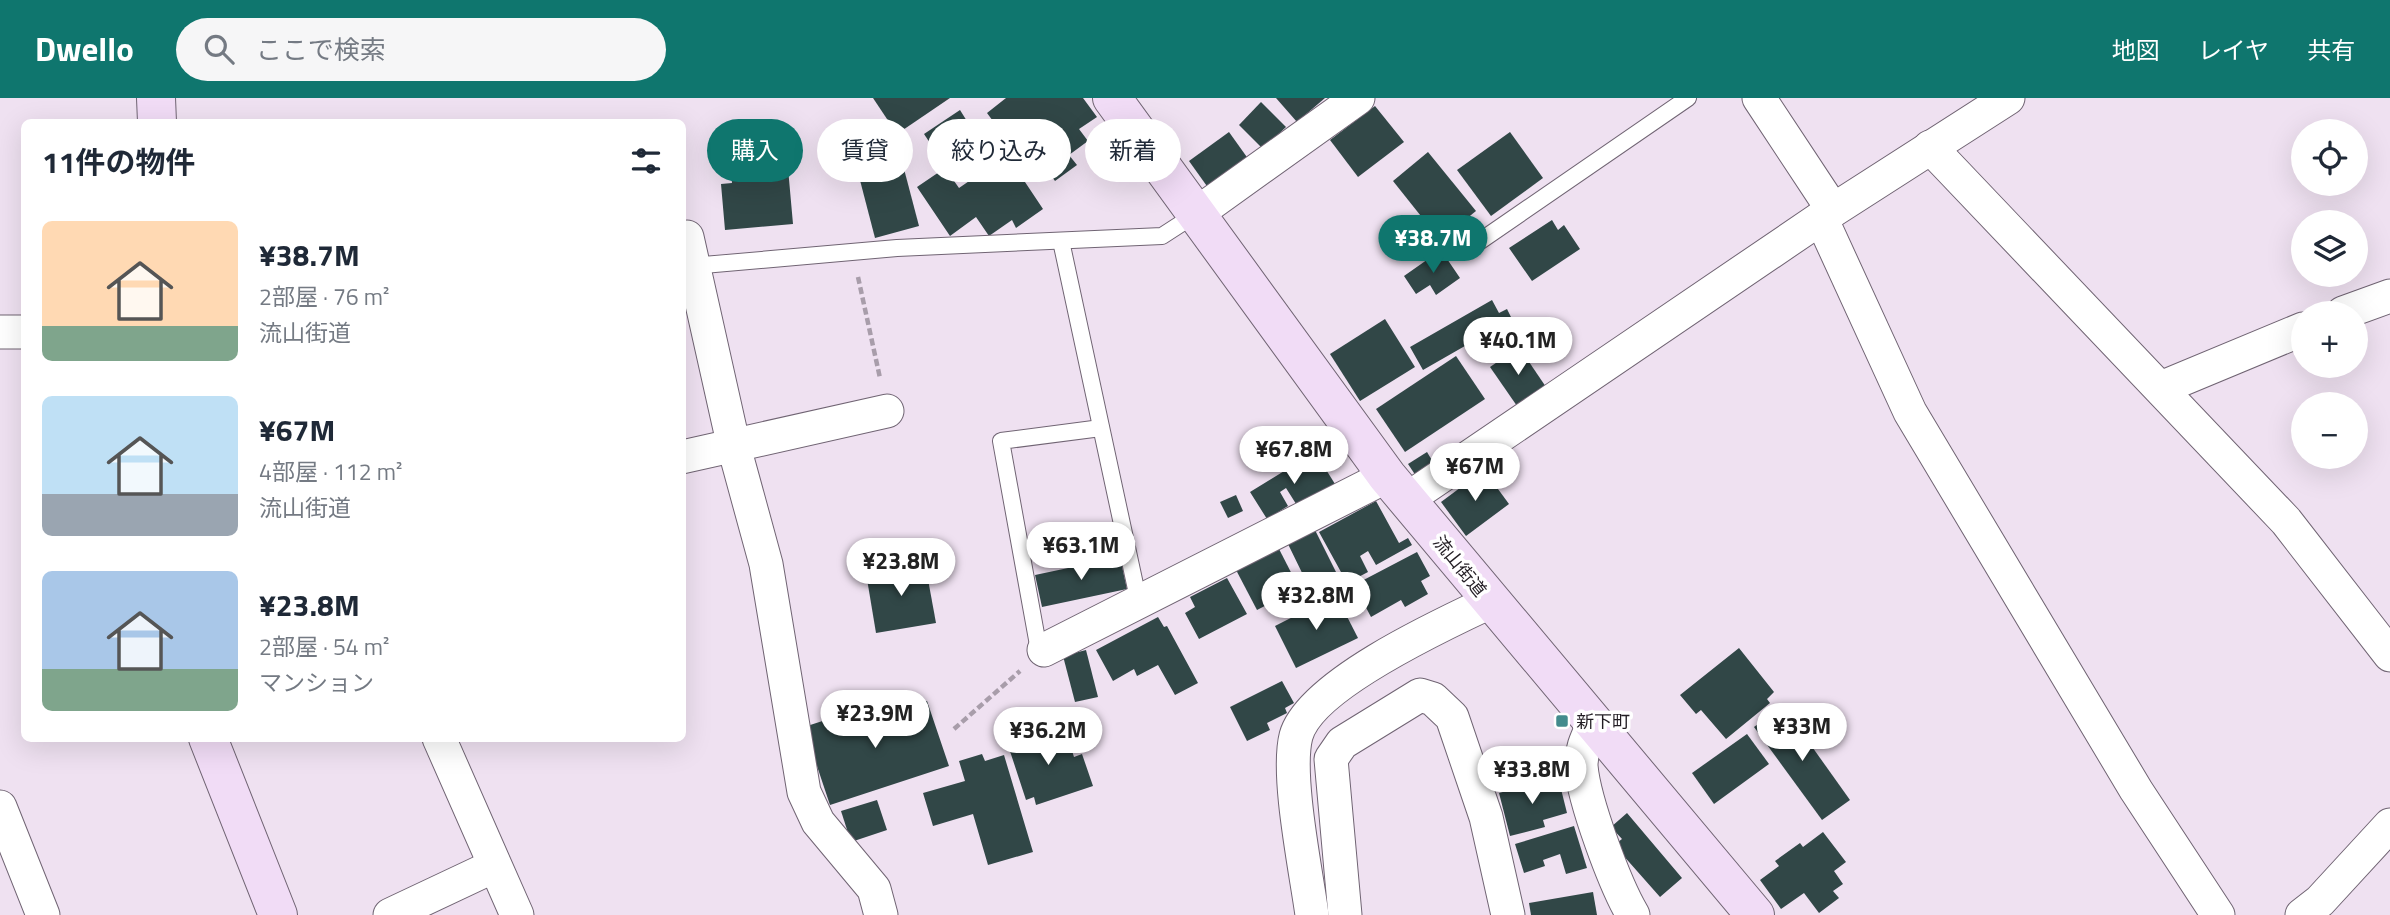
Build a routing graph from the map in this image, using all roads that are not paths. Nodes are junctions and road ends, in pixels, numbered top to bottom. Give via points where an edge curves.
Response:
1 (156, 98) edge
2 (1112, 98) edge
3 (1358, 98) edge
4 (1688, 98) edge
5 (1759, 98) edge
6 (2008, 98) edge
7 (157, 119) edge
8 (1930, 147) junction
9 (1196, 214) junction
10 (1827, 214) junction
11 (1061, 241) junction
12 (1473, 246) dead end
13 (690, 252) joint
14 (2390, 296) edge
15 (2368, 304) edge
16 (0, 332) edge
17 (21, 332) edge
18 (2291, 334) edge
19 (2161, 388) junction
20 (887, 411) road end
21 (1101, 428) junction
22 (734, 447) junction
23 (686, 456) edge
24 (1397, 488) junction
25 (1490, 602) junction
26 (1139, 603) junction
27 (1044, 650) joint
28 (2390, 655) edge
29 (1593, 725) junction
30 (210, 742) edge
31 (441, 742) edge
32 (0, 807) edge
33 (2390, 825) edge
34 (494, 866) junction
35 (43, 915) edge
36 (278, 915) edge
37 (390, 915) edge
38 (517, 915) edge
39 (881, 915) edge
40 (1312, 915) edge
41 (1345, 915) edge
42 (1508, 915) edge
43 (1633, 915) edge
44 (1755, 915) edge
45 (2218, 915) edge
46 (2302, 915) edge

1 - 7 street
2 - 9 street, 流山街道
3 - 9 street
4 - 12 lane
5 - 10 street
6 - 8 street
8 - 10 street
8 - 19 street
9 - 11 lane via 1162,236
9 - 24 street, 流山街道
10 - 24 street
10 - 45 street via 1910,412 2136,790
11 - 13 lane via 852,252
11 - 21 lane
13 - 22 street
14 - 15 street
16 - 17 street
18 - 19 street
19 - 28 street via 2286,521
20 - 22 street
21 - 26 lane
21 - 27 lane via 1001,441 1038,645
22 - 23 street
22 - 39 street via 766,564 804,792 818,822 874,889
24 - 25 street, 流山街道
24 - 26 street
25 - 29 street, 流山街道
25 - 40 street via 1365,668 1318,702 1297,733 1293,762
26 - 27 street
29 - 43 street via 1582,749 1581,768 1596,825
29 - 44 street, 流山街道
30 - 36 street
31 - 34 street
32 - 35 street
33 - 46 street
34 - 37 street
34 - 38 street
41 - 42 street via 1331,760 1342,743 1420,695 1433,699 1452,717 1486,817

